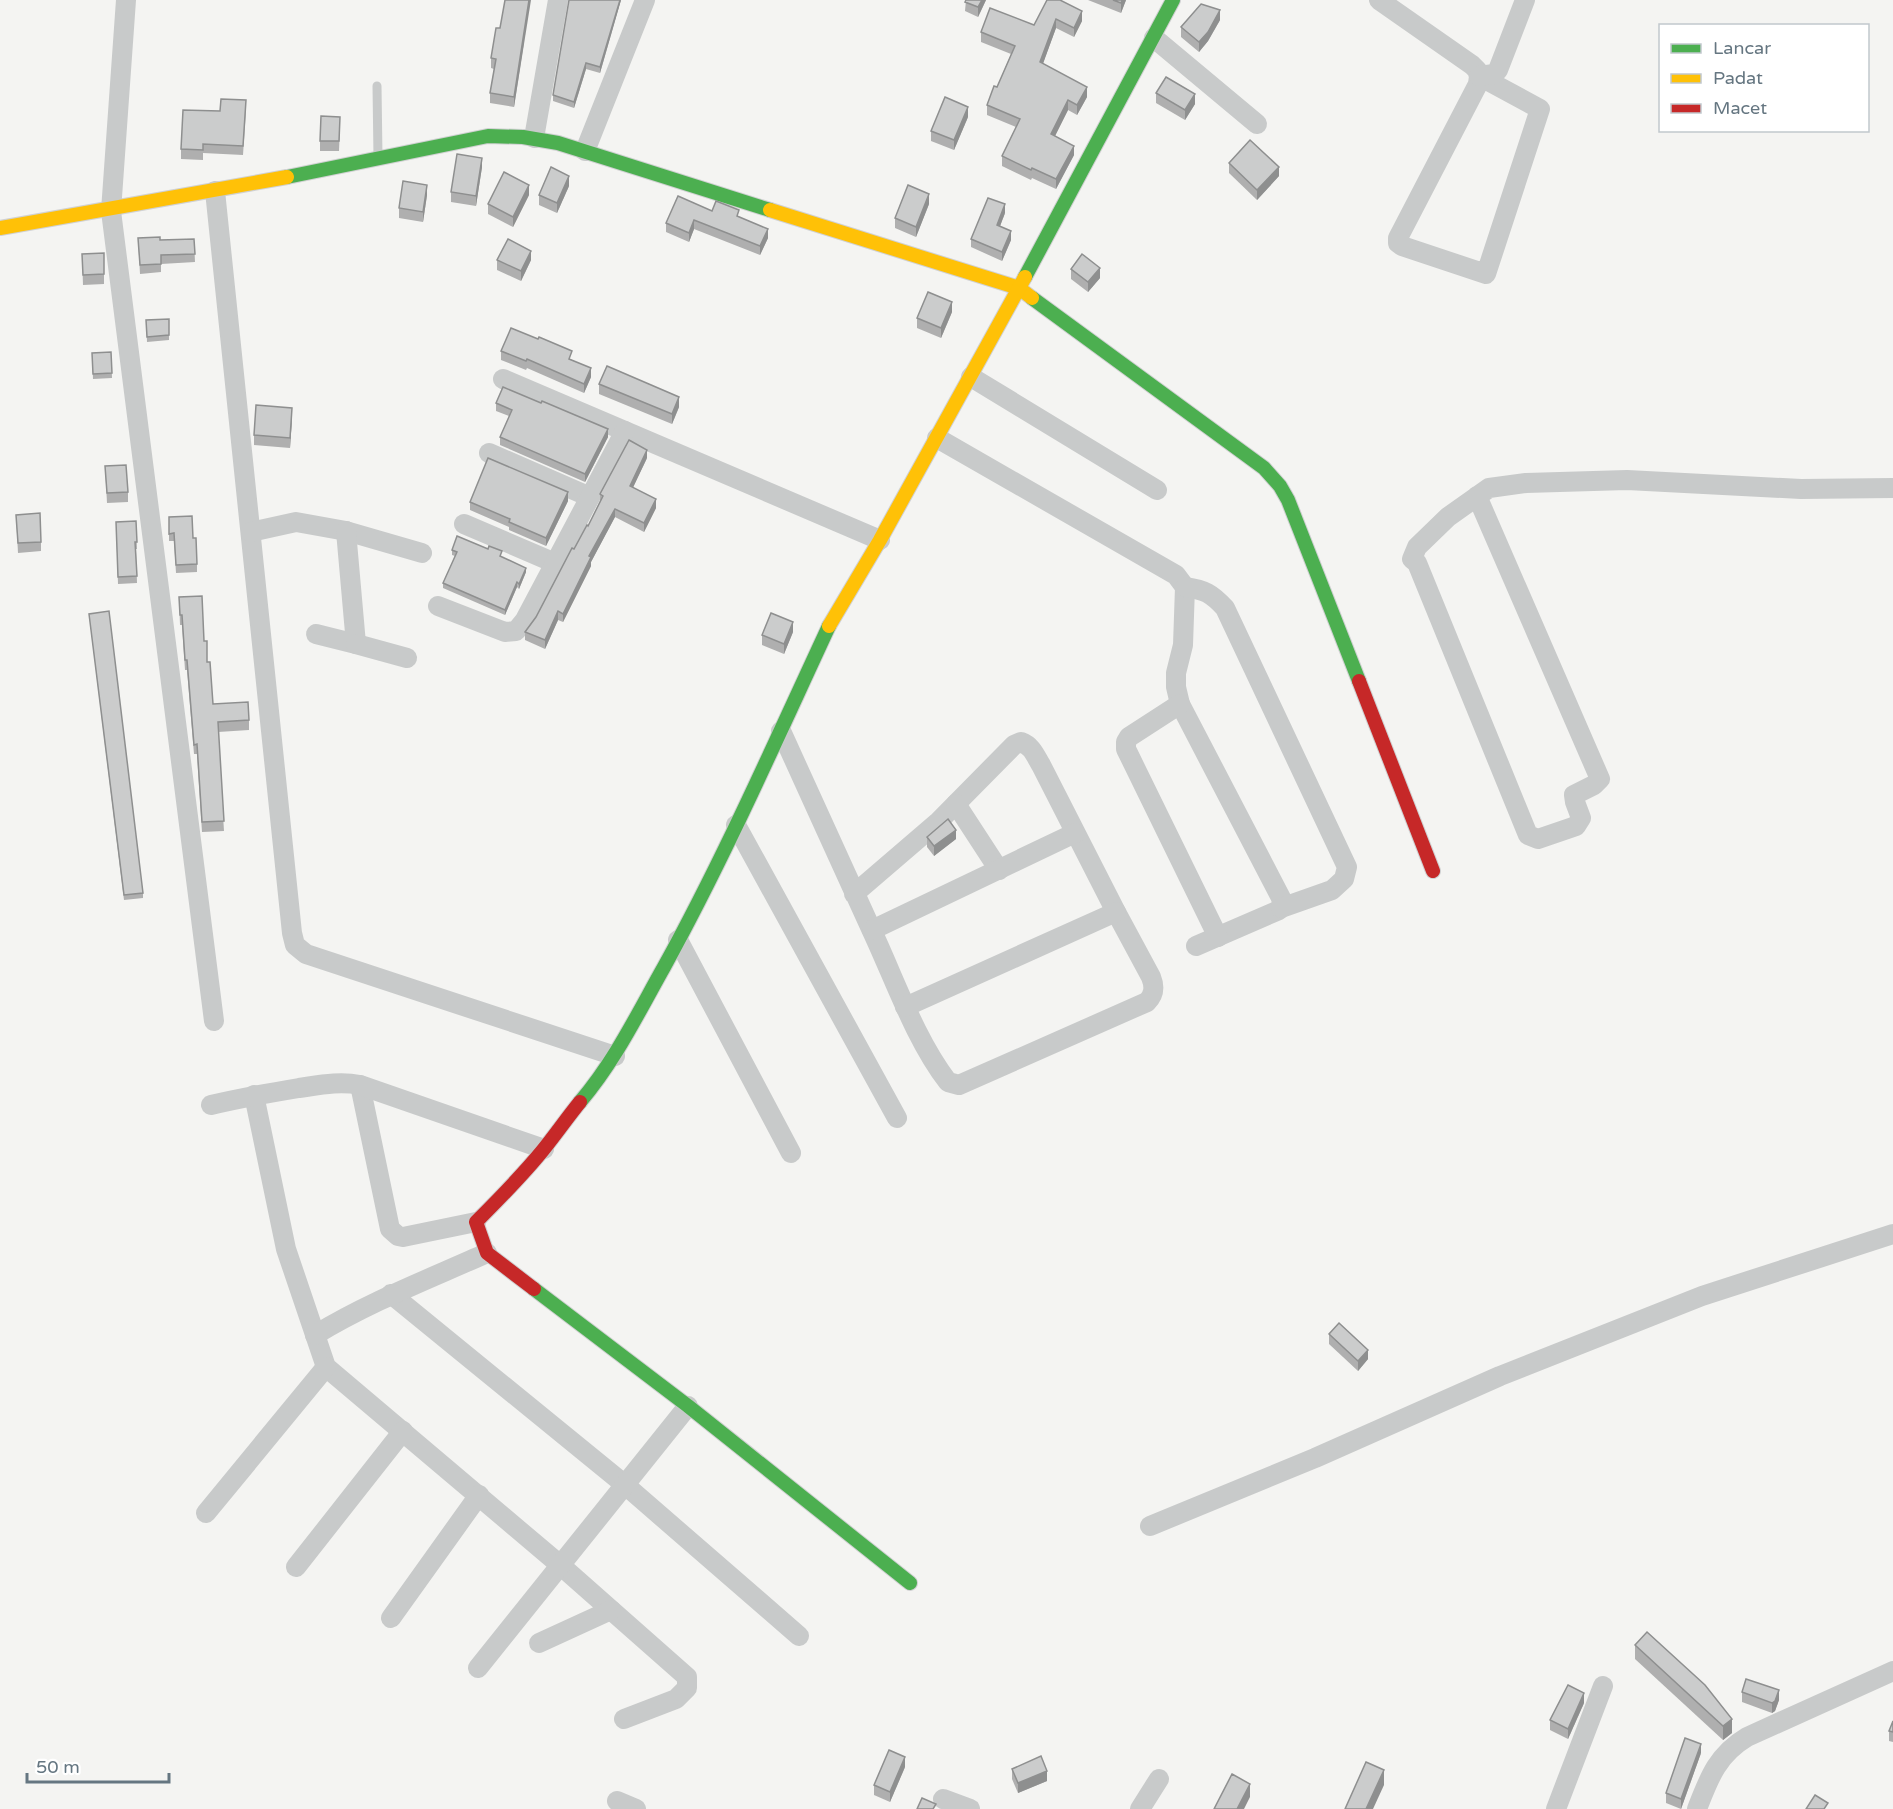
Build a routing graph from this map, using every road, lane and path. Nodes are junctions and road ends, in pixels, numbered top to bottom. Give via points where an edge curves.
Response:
1 (126, 0) edge
2 (558, 0) edge
3 (645, 0) edge
4 (1173, 0) edge
5 (1379, 0) edge
6 (1525, 0) edge
7 (1154, 38) junction
8 (1479, 76) junction
9 (377, 86) dead end
10 (1257, 124) dead end
11 (534, 138) junction
12 (585, 151) junction
13 (378, 160) junction
14 (215, 191) junction
15 (111, 211) junction
16 (0, 228) edge
17 (1019, 288) junction
18 (971, 377) junction
19 (503, 379) dead end
20 (625, 431) junction
21 (937, 438) junction
22 (489, 453) dead end
23 (1893, 488) edge
24 (1156, 490) dead end
25 (1477, 496) junction
26 (590, 497) junction
27 (464, 525) dead end
28 (346, 531) junction
29 (251, 532) junction
30 (880, 540) junction
31 (422, 553) dead end
32 (555, 563) junction
33 (1185, 587) junction
34 (438, 606) dead end
35 (316, 634) dead end
36 (356, 644) junction
37 (408, 658) dead end
38 (1180, 704) junction
39 (781, 731) junction
40 (956, 804) junction
41 (736, 825) junction
42 (1075, 833) junction
43 (999, 870) junction
44 (1433, 871) dead end
45 (854, 894) junction
46 (1281, 908) junction
47 (1116, 912) junction
48 (872, 930) junction
49 (1218, 937) junction
50 (678, 940) junction
51 (1196, 946) dead end
52 (905, 1007) junction
53 (214, 1021) dead end
54 (615, 1056) junction
55 (360, 1084) junction
56 (254, 1095) junction
57 (211, 1105) dead end
58 (897, 1118) dead end
59 (544, 1149) junction
60 (791, 1153) dead end
61 (476, 1222) junction
62 (1893, 1234) edge
63 (487, 1253) junction
64 (391, 1294) junction
65 (315, 1335) junction
66 (326, 1367) junction
67 (688, 1406) junction
68 (403, 1431) junction
69 (624, 1484) junction
70 (478, 1495) junction
71 (206, 1513) dead end
72 (1150, 1526) dead end
73 (559, 1564) junction
74 (296, 1567) dead end
75 (910, 1583) dead end
76 (611, 1610) junction
77 (391, 1618) dead end
78 (799, 1636) dead end
79 (539, 1643) dead end
80 (478, 1668) dead end
81 (1893, 1671) edge
82 (1603, 1686) dead end
83 (624, 1719) dead end
84 (1159, 1779) dead end
85 (943, 1799) dead end
86 (616, 1800) dead end
87 (636, 1809) edge
88 (970, 1809) edge
89 (1140, 1809) edge
90 (1556, 1809) edge
91 (1697, 1809) edge

1 - 15 street
2 - 11 street
3 - 12 street
4 - 7 street
5 - 8 street via 1472,65
6 - 8 street via 1498,70
7 - 10 street
7 - 17 street
8 - 8 street via 1540,109 1486,274 1398,243
9 - 13 lane
11 - 12 street
11 - 13 street via 488,136
12 - 17 street
13 - 14 street
14 - 15 street
14 - 29 street
15 - 16 street
15 - 53 street
17 - 18 street
17 - 44 street via 1264,468 1280,486
18 - 21 street
18 - 24 street
19 - 20 street
20 - 26 street
20 - 30 street
21 - 30 street
21 - 33 street via 1176,575
22 - 26 street
23 - 25 street via 1801,489 1627,480 1526,483 1489,488
25 - 25 street via 1417,547 1412,559 1417,563 1528,835 1538,839 1576,826 1581,818 1574,795 1600,779
26 - 32 street
27 - 32 street
28 - 29 street via 296,522
28 - 31 street
28 - 36 street
29 - 54 street via 296,945 306,954
30 - 39 street via 829,626
32 - 34 street via 525,620 513,632 498,630
33 - 38 street via 1183,645 1176,673
33 - 46 street via 1204,590 1225,608 1347,867 1344,879 1332,890
35 - 36 street
36 - 37 street
38 - 46 street via 1281,898
38 - 49 street via 1129,737 1126,749
39 - 41 street
39 - 45 street
40 - 42 street via 1021,742 1031,748
40 - 43 street
40 - 45 street
41 - 50 street
41 - 58 street
42 - 43 street
42 - 47 street
43 - 48 street
45 - 48 street
46 - 49 street
47 - 52 street
47 - 52 street via 1154,982 1154,992 1147,1002 956,1085 944,1076
48 - 52 street
49 - 51 street
50 - 54 street
50 - 60 street
54 - 59 street
55 - 56 street via 334,1082
55 - 59 street
55 - 61 street via 390,1229 403,1237
56 - 57 street
56 - 65 street via 286,1249
59 - 61 street
61 - 63 street
62 - 72 street via 1702,1296 1522,1367
63 - 64 street
63 - 67 street
64 - 65 street
64 - 69 street
65 - 66 street
66 - 68 street
66 - 71 street
67 - 69 street
67 - 75 street
68 - 70 street
68 - 74 street
69 - 73 street
69 - 78 street
70 - 73 street
70 - 77 street
73 - 76 street
73 - 80 street
76 - 79 street
76 - 83 street via 687,1677 687,1688 676,1699
81 - 91 street via 1734,1744 1718,1762
82 - 90 street
84 - 89 street
85 - 88 street
86 - 87 street

